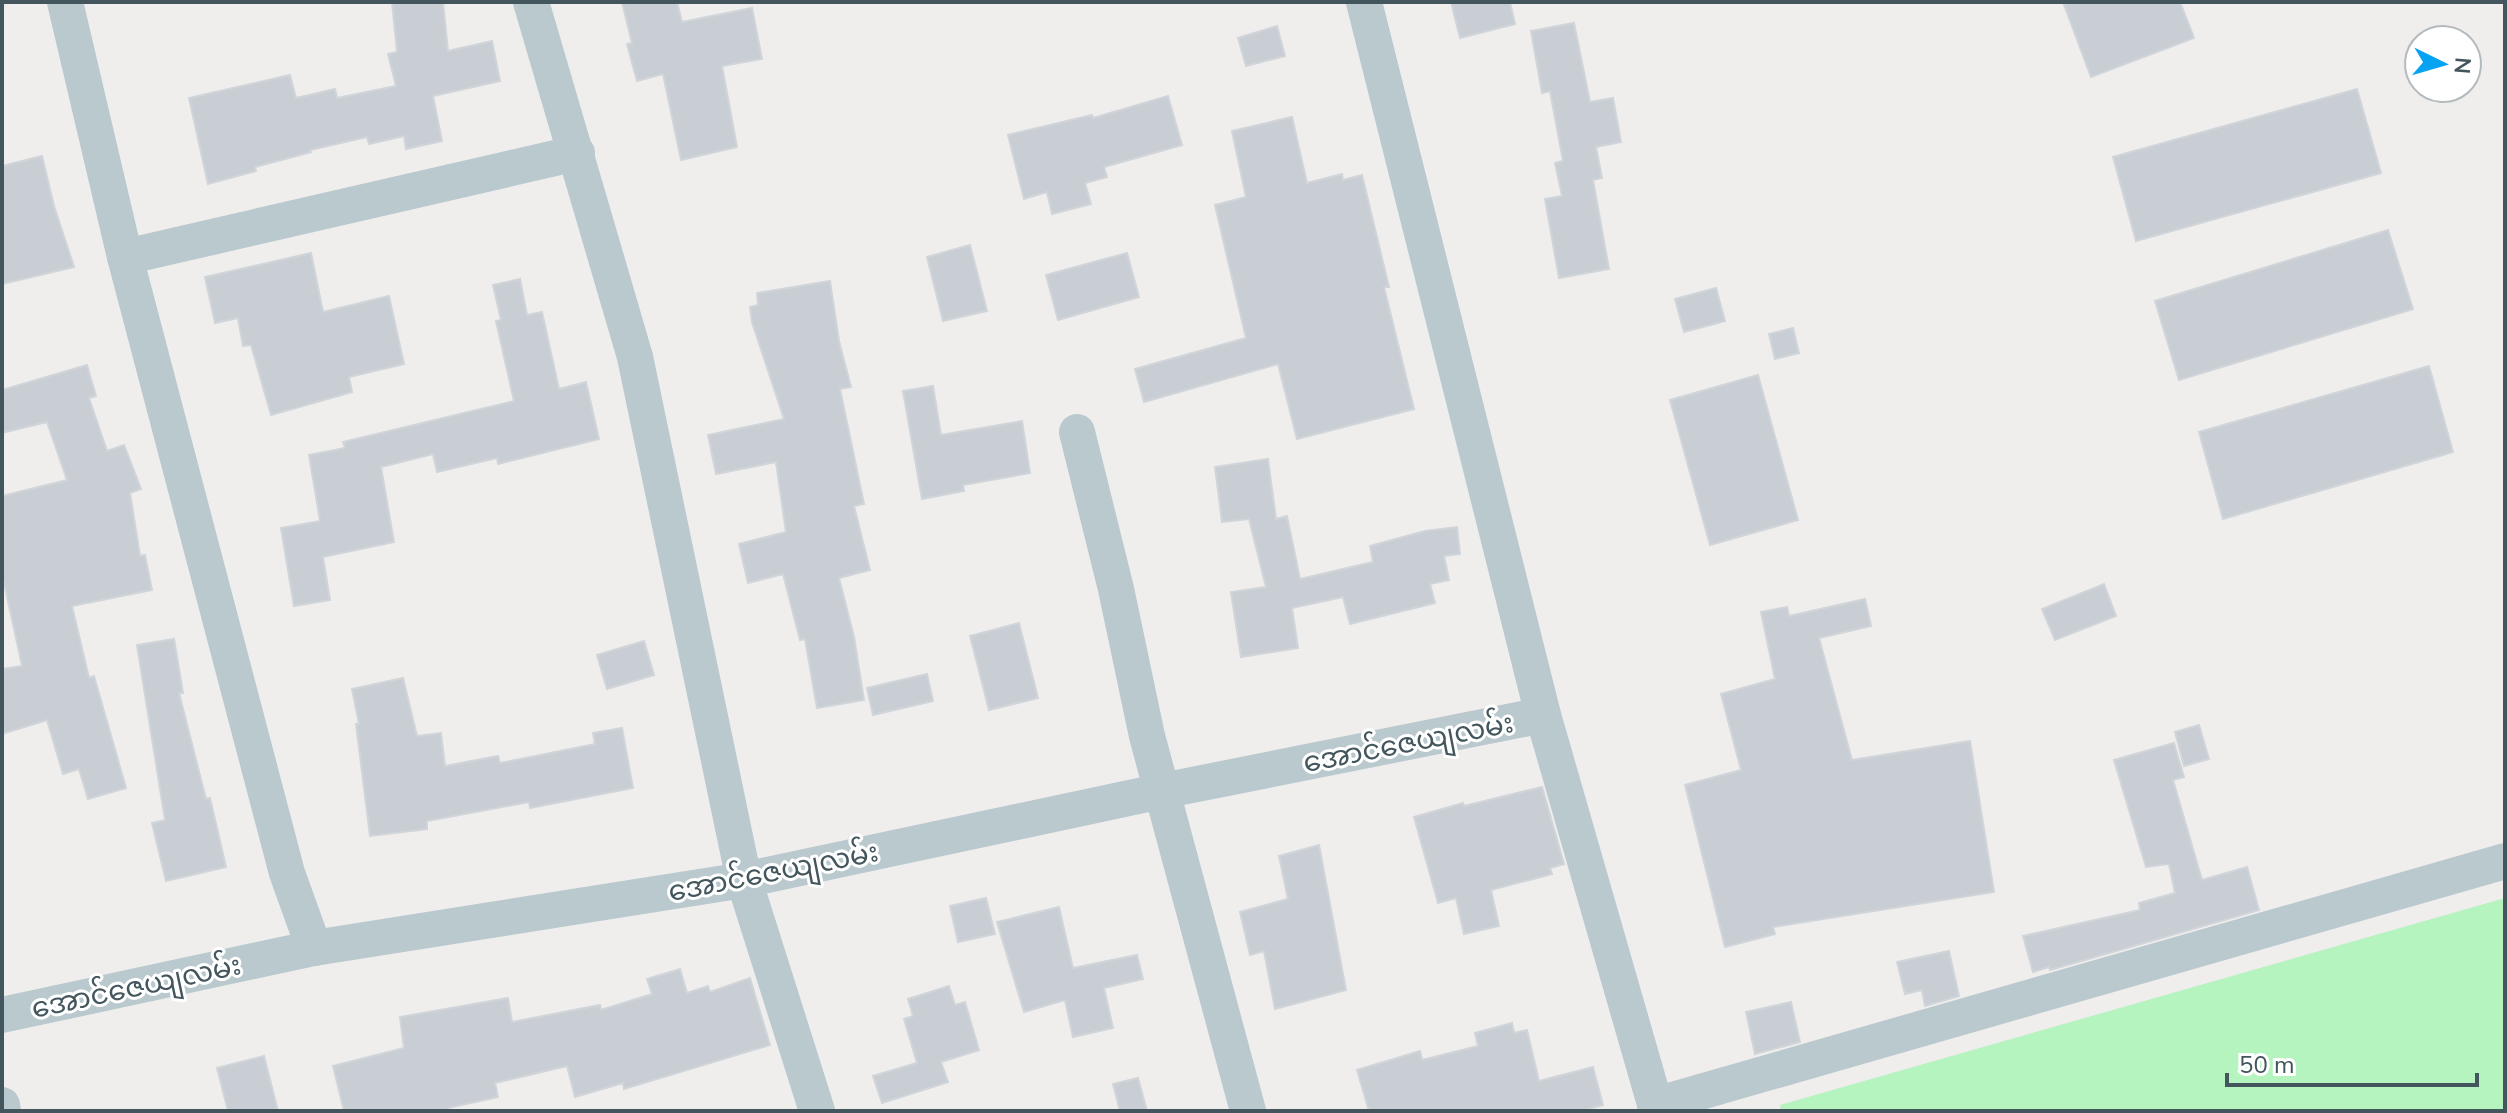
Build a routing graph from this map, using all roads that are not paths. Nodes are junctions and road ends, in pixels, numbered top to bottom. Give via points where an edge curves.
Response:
1 (65, 2) edge
2 (531, 2) edge
3 (1364, 2) edge
4 (577, 153) junction
5 (125, 257) junction
6 (1077, 432) dead end
7 (1543, 715) junction
8 (1162, 791) junction
9 (2505, 861) edge
10 (744, 880) junction
11 (314, 948) junction
12 (2, 1015) edge
13 (1656, 1108) edge
14 (817, 1111) edge
15 (1248, 1111) edge

1 - 5 street
2 - 4 street
3 - 7 street
4 - 5 street
4 - 10 street via 635,357
5 - 11 street via 287,873
6 - 8 street
7 - 8 street, အောင်ဇေယျလမ်း
7 - 13 street
8 - 10 street, အောင်ဇေယျလမ်း
8 - 15 street
9 - 13 street
10 - 11 street, အောင်ဇေယျလမ်း
10 - 14 street
11 - 12 street, အောင်ဇေယျလမ်း

